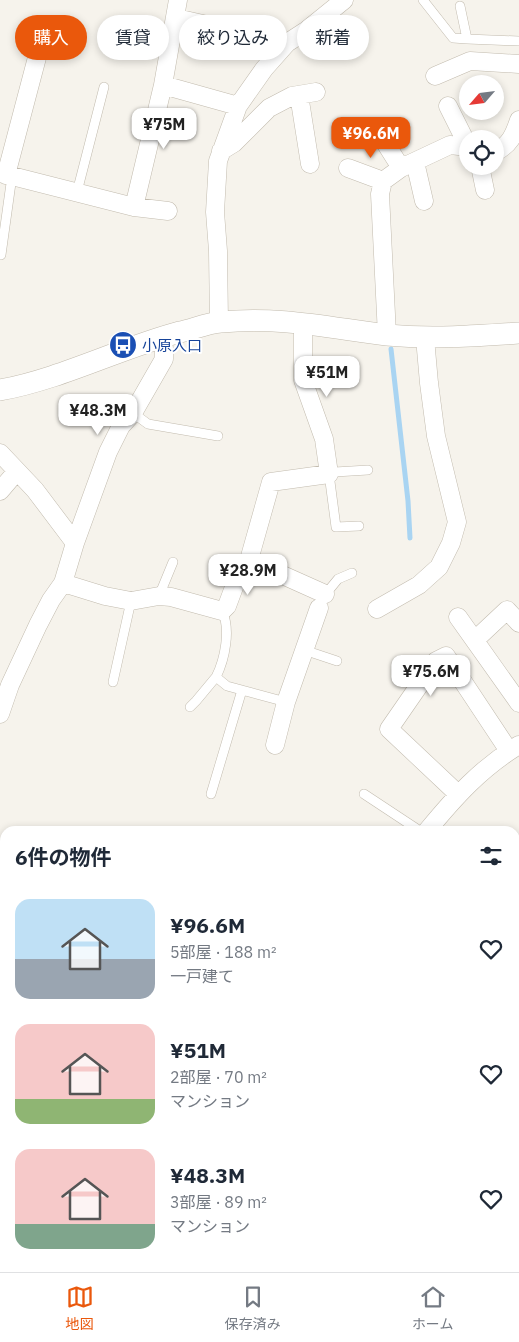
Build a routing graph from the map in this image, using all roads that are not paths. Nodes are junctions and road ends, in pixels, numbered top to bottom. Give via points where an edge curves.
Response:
1 (178, 0) edge
2 (344, 0) edge
3 (423, 0) edge
4 (460, 6) dead end
5 (176, 18) junction
6 (179, 19) edge
7 (467, 39) junction
8 (519, 41) edge
9 (287, 43) edge
10 (36, 60) edge
11 (272, 60) edge
12 (519, 64) edge
13 (435, 76) dead end
14 (163, 85) junction
15 (104, 87) dead end
16 (238, 106) junction
17 (448, 106) dead end
18 (519, 120) edge
19 (460, 130) edge
20 (379, 133) dead end
21 (459, 146) edge
22 (504, 148) edge
23 (221, 151) junction
24 (303, 153) dead end
25 (408, 165) junction
26 (348, 168) dead end
27 (6, 175) edge
28 (482, 175) edge
29 (383, 181) junction
30 (485, 190) dead end
31 (77, 192) junction
32 (424, 200) dead end
33 (134, 207) junction
34 (168, 211) dead end
35 (1, 255) dead end
36 (219, 322) junction
37 (303, 323) junction
38 (519, 333) edge
39 (387, 335) junction
40 (160, 338) junction
41 (426, 338) junction
42 (0, 390) edge
43 (133, 412) junction
44 (218, 436) dead end
45 (0, 452) edge
46 (368, 470) dead end
47 (17, 471) junction
48 (329, 474) junction
49 (0, 491) edge
50 (359, 526) dead end
51 (75, 543) junction
52 (249, 560) junction
53 (174, 562) dead end
54 (352, 573) dead end
55 (63, 583) junction
56 (159, 596) junction
57 (131, 601) junction
58 (322, 601) junction
59 (377, 609) dead end
60 (222, 611) junction
61 (458, 618) dead end
62 (519, 623) edge
63 (475, 640) junction
64 (304, 650) junction
65 (337, 661) dead end
66 (216, 677) junction
67 (113, 682) dead end
68 (242, 690) junction
69 (286, 702) junction
70 (519, 702) edge
71 (190, 707) dead end
72 (0, 714) edge
73 (275, 744) dead end
74 (514, 748) edge
75 (211, 794) dead end
76 (364, 794) dead end
77 (458, 794) junction
78 (412, 826) edge
79 (431, 826) edge

1 - 5 street
2 - 9 street
3 - 7 lane via 453,38
4 - 7 lane
5 - 6 street
5 - 14 street
7 - 8 lane
10 - 27 street
11 - 16 street
12 - 13 street via 470,62
14 - 16 street
14 - 33 street
15 - 31 lane
16 - 23 street
17 - 19 street
18 - 22 street via 513,137
20 - 25 street
21 - 25 street via 450,145
23 - 24 street via 234,143 269,108 292,96 307,94
23 - 36 street via 215,212
25 - 29 street
25 - 32 street
26 - 29 street
27 - 31 street
27 - 35 lane
28 - 30 street
29 - 39 street via 380,194
31 - 33 street
33 - 34 street
36 - 37 street via 264,319
36 - 40 street
37 - 39 street
37 - 48 street via 303,380 324,439
38 - 41 street
39 - 41 street
40 - 42 street
40 - 43 street via 164,359
41 - 59 street via 436,436 457,522 439,567 419,585
43 - 44 lane via 148,424
43 - 51 street via 121,426 108,452
45 - 47 street
46 - 48 lane
47 - 49 street
47 - 51 street
48 - 50 lane via 336,527
48 - 52 street via 271,482
51 - 55 street
52 - 58 street
52 - 60 street via 240,571 227,606
53 - 56 lane
54 - 58 lane via 338,580
55 - 57 street
55 - 72 street via 38,625
56 - 57 street
56 - 60 street
57 - 67 lane
58 - 64 street
60 - 66 lane via 226,620 225,645
61 - 63 street
62 - 63 street via 506,610
63 - 70 street
64 - 65 lane
64 - 69 street
66 - 68 lane via 227,686
66 - 71 lane
68 - 69 lane
68 - 75 lane
69 - 73 street
74 - 77 street
74 - 77 street via 446,656 436,662 389,729
76 - 78 lane
77 - 79 street

